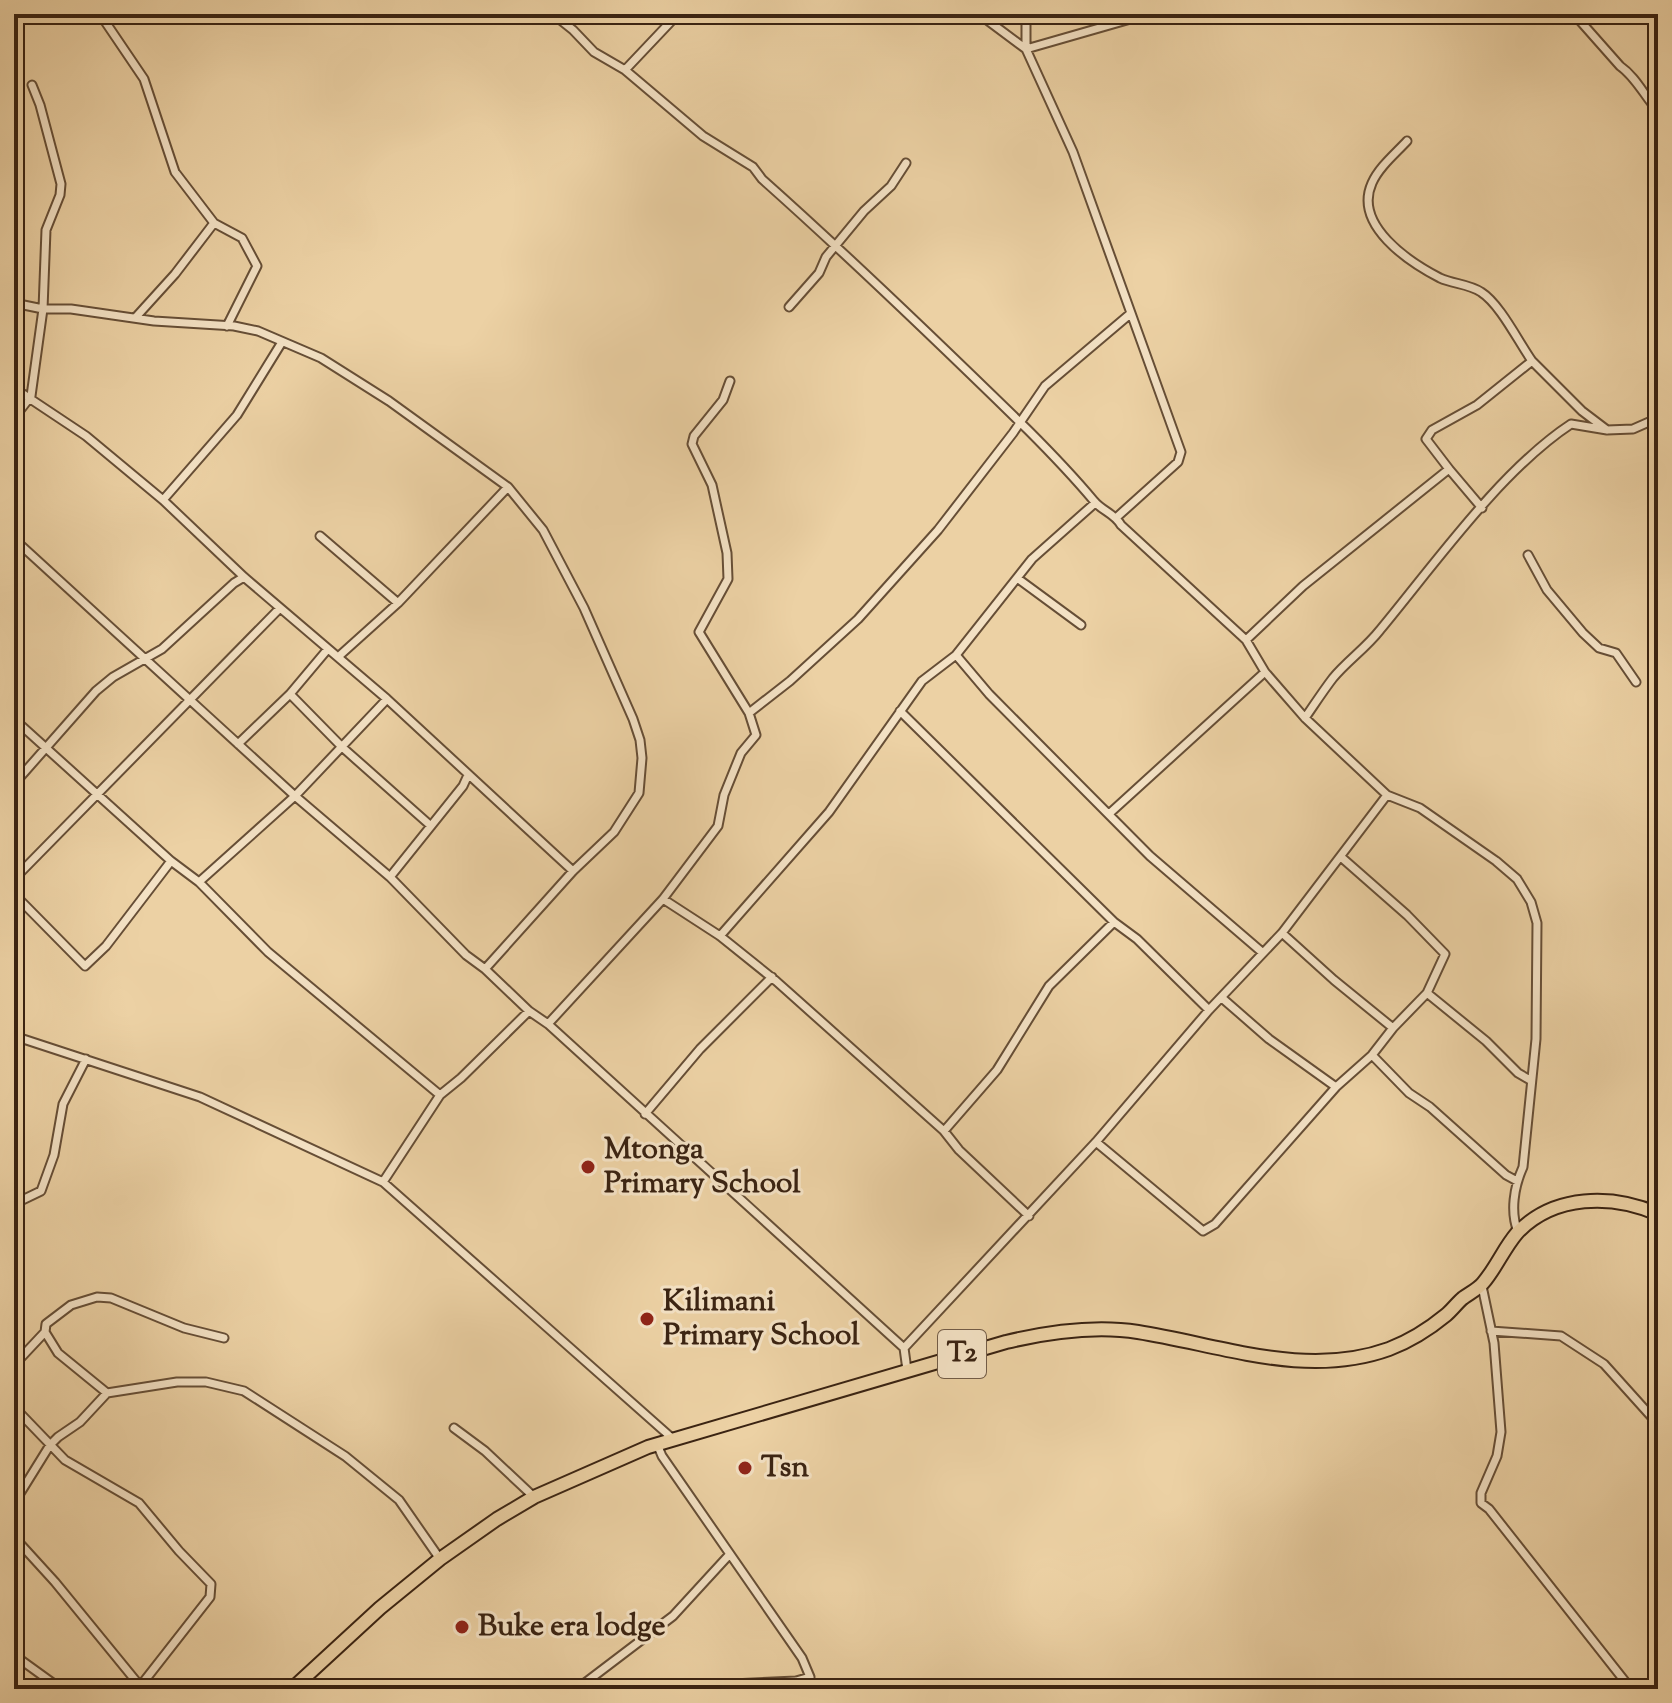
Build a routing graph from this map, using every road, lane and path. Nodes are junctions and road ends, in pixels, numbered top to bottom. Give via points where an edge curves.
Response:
1 (100, 14) edge
2 (553, 14) edge
3 (678, 14) edge
4 (979, 14) edge
5 (1026, 14) edge
6 (1148, 14) edge
7 (1574, 14) edge
8 (1026, 49) junction
9 (625, 70) junction
10 (32, 85) dead end
11 (1658, 111) edge
12 (1407, 141) dead end
13 (906, 163) dead end
14 (214, 223) junction
15 (836, 245) junction
16 (14, 303) edge
17 (789, 307) dead end
18 (43, 309) junction
19 (1130, 314) junction
20 (136, 317) junction
21 (227, 326) junction
22 (282, 342) junction
23 (1532, 361) junction
24 (730, 381) dead end
25 (14, 388) edge
26 (31, 396) junction
27 (14, 418) edge
28 (1658, 418) edge
29 (1019, 421) junction
30 (1607, 430) junction
31 (1449, 469) junction
32 (508, 487) junction
33 (163, 500) junction
34 (1095, 503) junction
35 (1482, 508) junction
36 (1117, 517) junction
37 (320, 536) dead end
38 (14, 539) edge
39 (1528, 555) dead end
40 (244, 577) junction
41 (1017, 578) junction
42 (398, 603) junction
43 (280, 608) junction
44 (1081, 625) dead end
45 (1246, 640) junction
46 (327, 650) junction
47 (956, 655) junction
48 (338, 657) junction
49 (146, 660) junction
50 (1265, 672) junction
51 (1636, 682) dead end
52 (290, 694) junction
53 (387, 699) junction
54 (191, 700) junction
55 (900, 711) junction
56 (749, 713) junction
57 (1305, 718) junction
58 (14, 719) edge
59 (238, 744) junction
60 (342, 747) junction
61 (44, 748) junction
62 (468, 775) junction
63 (14, 784) edge
64 (98, 794) junction
65 (1387, 795) junction
66 (295, 796) junction
67 (1110, 813) junction
68 (431, 826) junction
69 (1341, 857) junction
70 (171, 861) junction
71 (573, 871) junction
72 (390, 877) junction
73 (14, 879) edge
74 (199, 882) junction
75 (14, 894) edge
76 (663, 899) junction
77 (1114, 922) junction
78 (1282, 933) junction
79 (720, 936) junction
80 (1263, 953) junction
81 (485, 969) junction
82 (772, 977) junction
83 (1427, 993) junction
84 (1222, 998) junction
85 (1209, 1010) junction
86 (529, 1011) junction
87 (548, 1024) junction
88 (1393, 1028) junction
89 (14, 1036) edge
90 (1372, 1055) junction
91 (86, 1059) junction
92 (1530, 1080) junction
93 (1336, 1087) junction
94 (440, 1095) junction
95 (645, 1114) junction
96 (944, 1131) junction
97 (1096, 1142) junction
98 (1517, 1181) junction
99 (383, 1182) junction
100 (14, 1204) edge
101 (1658, 1214) edge
102 (1029, 1216) junction
103 (1518, 1232) junction
104 (1481, 1285) junction
105 (1491, 1331) junction
106 (45, 1332) junction
107 (224, 1338) dead end
108 (904, 1348) junction
109 (14, 1365) edge
110 (907, 1370) junction
111 (107, 1393) junction
112 (14, 1407) edge
113 (1658, 1424) edge
114 (454, 1428) dead end
115 (673, 1439) junction
116 (657, 1444) junction
117 (50, 1445) junction
118 (534, 1497) junction
119 (14, 1503) edge
120 (14, 1537) edge
121 (729, 1555) junction
122 (440, 1559) junction
123 (14, 1655) edge
124 (139, 1688) edge
125 (61, 1689) edge
126 (292, 1689) edge
127 (577, 1689) edge
128 (698, 1689) edge
129 (1631, 1689) edge

1 - 14 street via 144,79 175,172
2 - 9 street via 594,52
3 - 9 street
4 - 8 street
5 - 8 street
6 - 8 street
7 - 11 street
8 - 19 street via 1073,152
9 - 15 street via 703,136 753,167
10 - 18 street via 61,184 46,230
12 - 23 street via 1371,184 1369,215 1390,246 1442,279 1480,291
13 - 15 street
14 - 20 street
14 - 21 street via 242,238 257,266
15 - 17 street
15 - 29 street
16 - 18 street
18 - 20 street
18 - 26 street
19 - 29 street via 1045,386
19 - 36 street via 1181,452 1178,462
20 - 21 street
21 - 22 street
22 - 32 street via 321,358 389,401
22 - 33 street via 237,415
23 - 30 street
23 - 31 street via 1477,405 1432,430 1426,439
24 - 56 street via 692,444 712,485 728,579 699,632
25 - 26 street
26 - 27 street
26 - 33 street
28 - 30 street via 1633,429
29 - 34 street
29 - 56 street via 938,530 858,619
30 - 35 street via 1571,424 1527,460
31 - 35 street
31 - 45 street via 1303,586
32 - 42 street
32 - 71 street via 535,518 560,560 640,740 639,793 614,832
33 - 40 street
34 - 36 street
34 - 41 street
35 - 57 street via 1380,632 1334,677
36 - 45 street
37 - 42 street
38 - 49 street
39 - 51 street via 1547,590 1583,633 1599,648 1616,653
40 - 43 street
40 - 49 street
41 - 44 street
41 - 47 street
42 - 48 street
43 - 46 street
43 - 54 street
45 - 50 street
46 - 48 street
46 - 52 street
47 - 55 street via 922,681
47 - 67 street
48 - 53 street
49 - 54 street
49 - 61 street via 96,691
50 - 57 street
50 - 67 street
52 - 59 street
52 - 60 street
53 - 60 street
53 - 62 street
54 - 59 street
54 - 64 street
55 - 77 street
55 - 79 street via 829,812
56 - 76 street via 756,735 741,753 718,826
57 - 65 street
58 - 61 street
59 - 66 street
60 - 66 street
60 - 68 street
61 - 63 street
61 - 64 street
62 - 68 street
62 - 71 street
64 - 70 street
64 - 73 street
65 - 69 street
65 - 92 street via 1420,808 1496,861 1517,879 1531,902 1537,923 1536,1039
66 - 72 street
66 - 74 street
67 - 80 street via 1150,856
68 - 72 street
69 - 78 street
69 - 83 street via 1445,954
70 - 74 street
70 - 75 street via 85,966
71 - 81 street
72 - 81 street
74 - 94 street via 268,952
76 - 79 street
76 - 87 street
77 - 85 street
77 - 96 street via 1049,986 997,1070
78 - 80 street
78 - 88 street
79 - 82 street
80 - 84 street
81 - 86 street
82 - 95 street
82 - 96 street
83 - 88 street
83 - 92 street
84 - 85 street
84 - 93 street
85 - 97 street
86 - 87 street
86 - 94 street
87 - 95 street
88 - 90 street
89 - 91 street
90 - 93 street
90 - 98 street via 1409,1093
91 - 99 street via 200,1097
91 - 100 street via 63,1104 41,1191
92 - 98 street via 1523,1167
93 - 97 street via 1215,1224 1203,1231
94 - 99 street
95 - 108 street
96 - 102 street
97 - 102 street
98 - 103 street via 1513,1219
99 - 115 street
101 - 103 highway, T2 via 1609,1200 1580,1201 1551,1208
102 - 108 street
103 - 104 highway, T2
104 - 105 street
104 - 110 highway, T2 via 1420,1334 1354,1360 1261,1356 1135,1331 1086,1329 1045,1332
105 - 113 street via 1561,1336 1604,1364
105 - 129 street via 1501,1432 1481,1503
106 - 107 street via 46,1324 71,1305 97,1297
106 - 109 street
106 - 111 street via 58,1353
108 - 110 street
110 - 115 highway, T2
111 - 117 street
111 - 122 street via 177,1382 244,1391 345,1456 399,1500
112 - 117 street
114 - 118 street
115 - 116 highway, T2
116 - 118 highway, T2
116 - 121 street
117 - 119 street
117 - 124 street via 65,1460 139,1503 211,1584 210,1597
118 - 122 highway, T2
120 - 124 street
121 - 127 street via 673,1616
121 - 128 street via 810,1677
122 - 126 highway, T2
123 - 125 street

